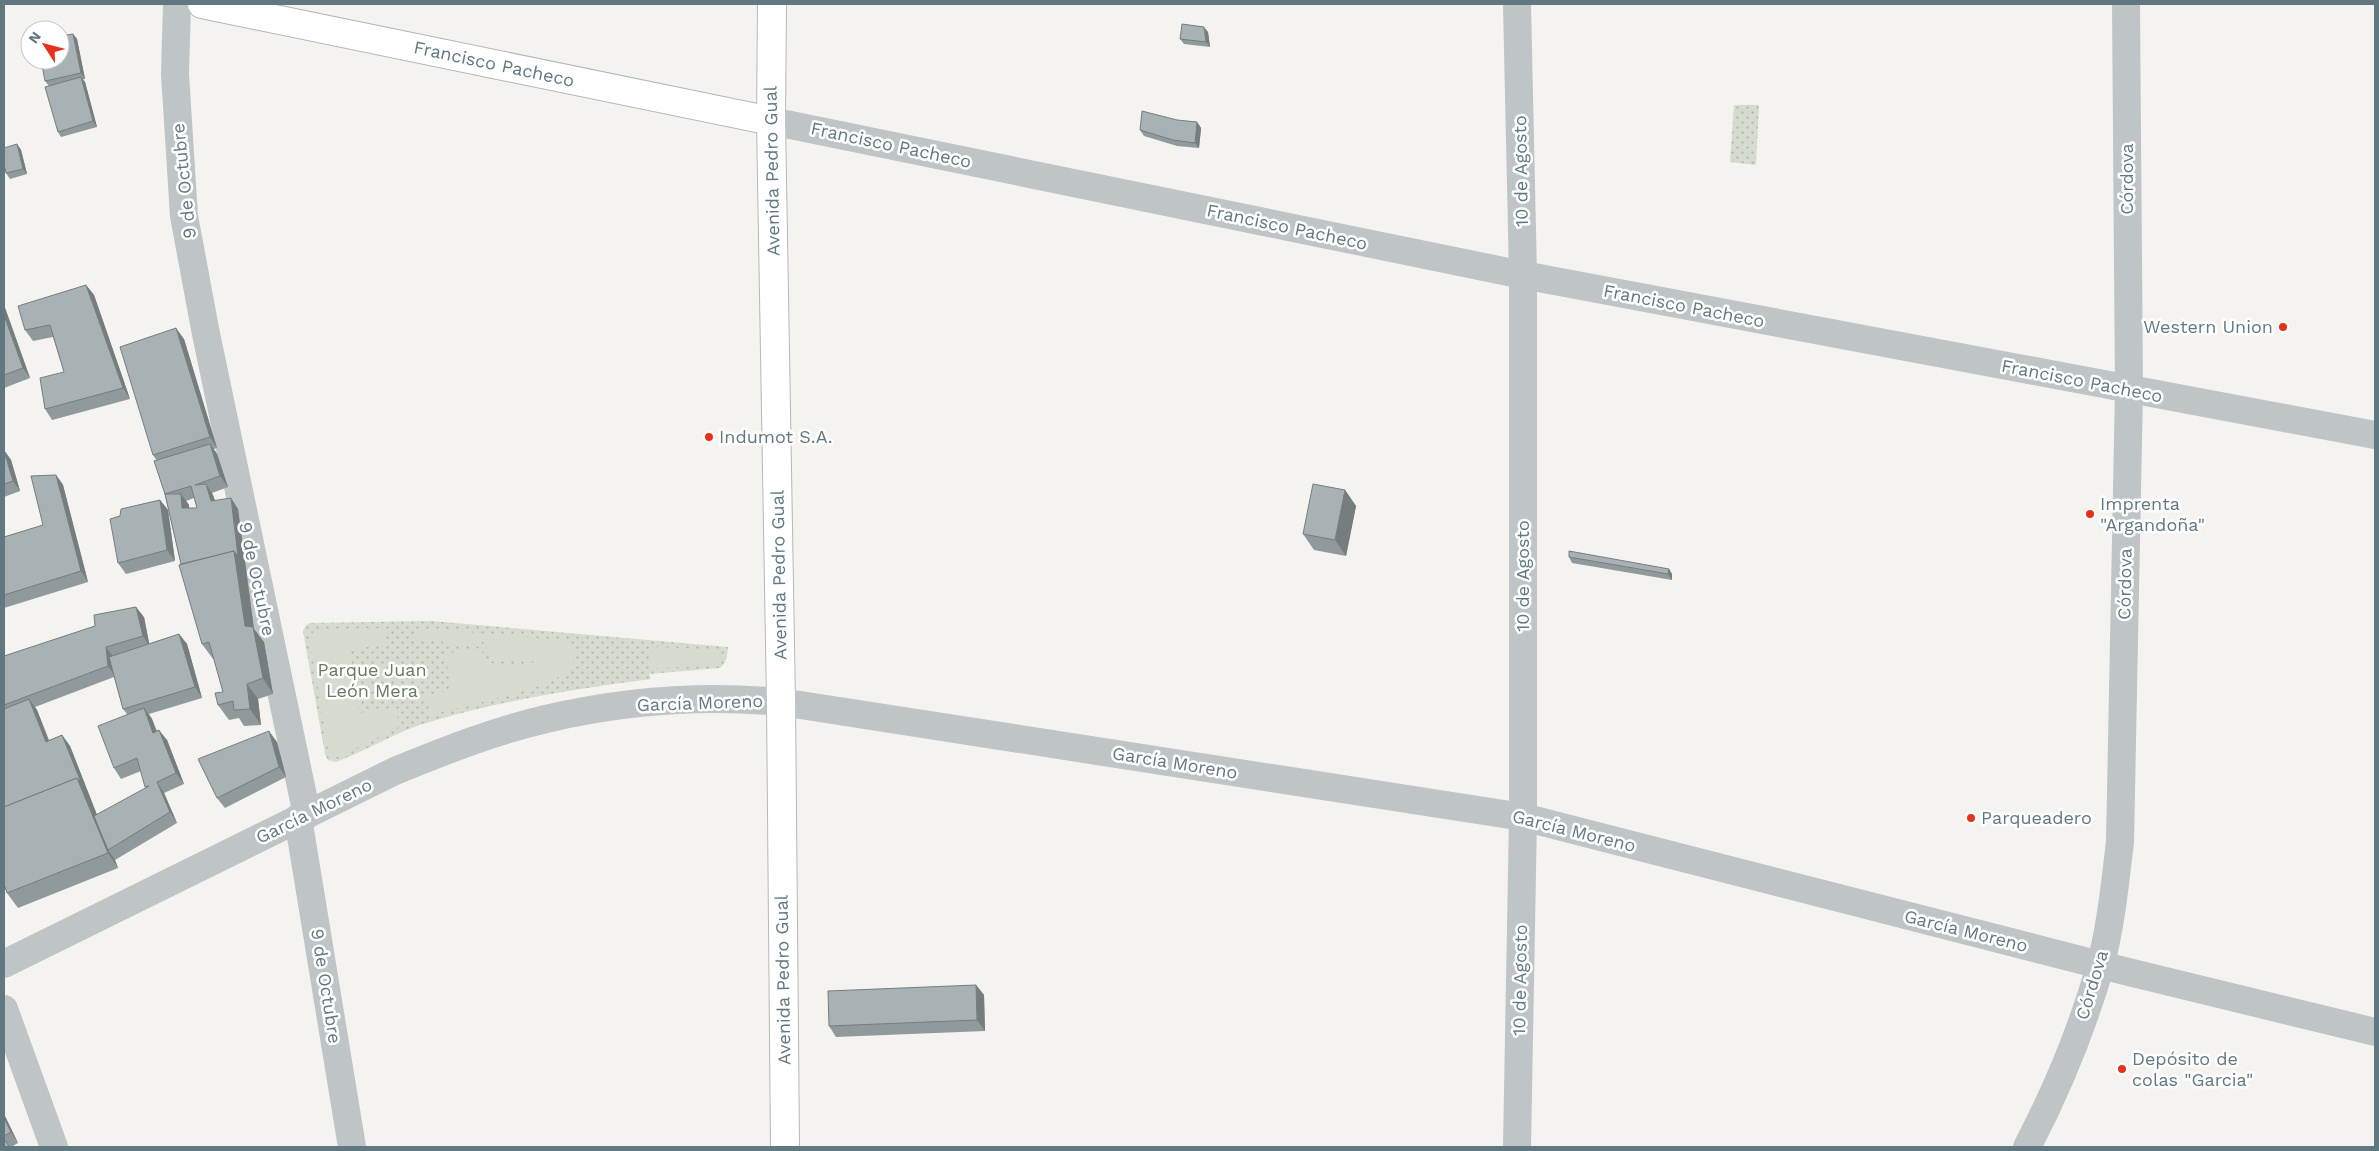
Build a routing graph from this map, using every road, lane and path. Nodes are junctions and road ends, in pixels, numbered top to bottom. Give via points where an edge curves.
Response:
1 (177, 4) edge
2 (202, 4) edge
3 (772, 4) edge
4 (1517, 4) edge
5 (2126, 4) edge
6 (771, 121) junction
7 (1523, 275) junction
8 (2128, 390) junction
9 (2375, 435) edge
10 (781, 702) junction
11 (302, 817) junction
12 (1523, 817) junction
13 (4, 964) edge
14 (2100, 965) junction
15 (4, 1009) edge
16 (2375, 1032) edge
17 (54, 1147) edge
18 (352, 1147) edge
19 (785, 1147) edge
20 (1517, 1147) edge
21 (2027, 1147) edge

1 - 11 street, 9 de Octubre via 176,74 184,216
2 - 6 main road, Francisco Pacheco
3 - 6 main road, Avenida Pedro Gual
4 - 7 street, 10 de Agosto
5 - 8 street, Córdova
6 - 7 street, Francisco Pacheco
6 - 10 main road, Avenida Pedro Gual
7 - 8 street, Francisco Pacheco
7 - 12 street, 10 de Agosto
8 - 9 street, Francisco Pacheco
8 - 14 street, Córdova via 2120,842
10 - 11 street, García Moreno via 719,699 664,702 609,707 546,719 459,746 395,771
10 - 12 street, García Moreno
10 - 19 main road, Avenida Pedro Gual
11 - 13 street, García Moreno
11 - 18 street, 9 de Octubre
12 - 14 street, García Moreno
12 - 20 street, 10 de Agosto
14 - 16 street, García Moreno
14 - 21 street, Córdova via 2066,1062
15 - 17 street

